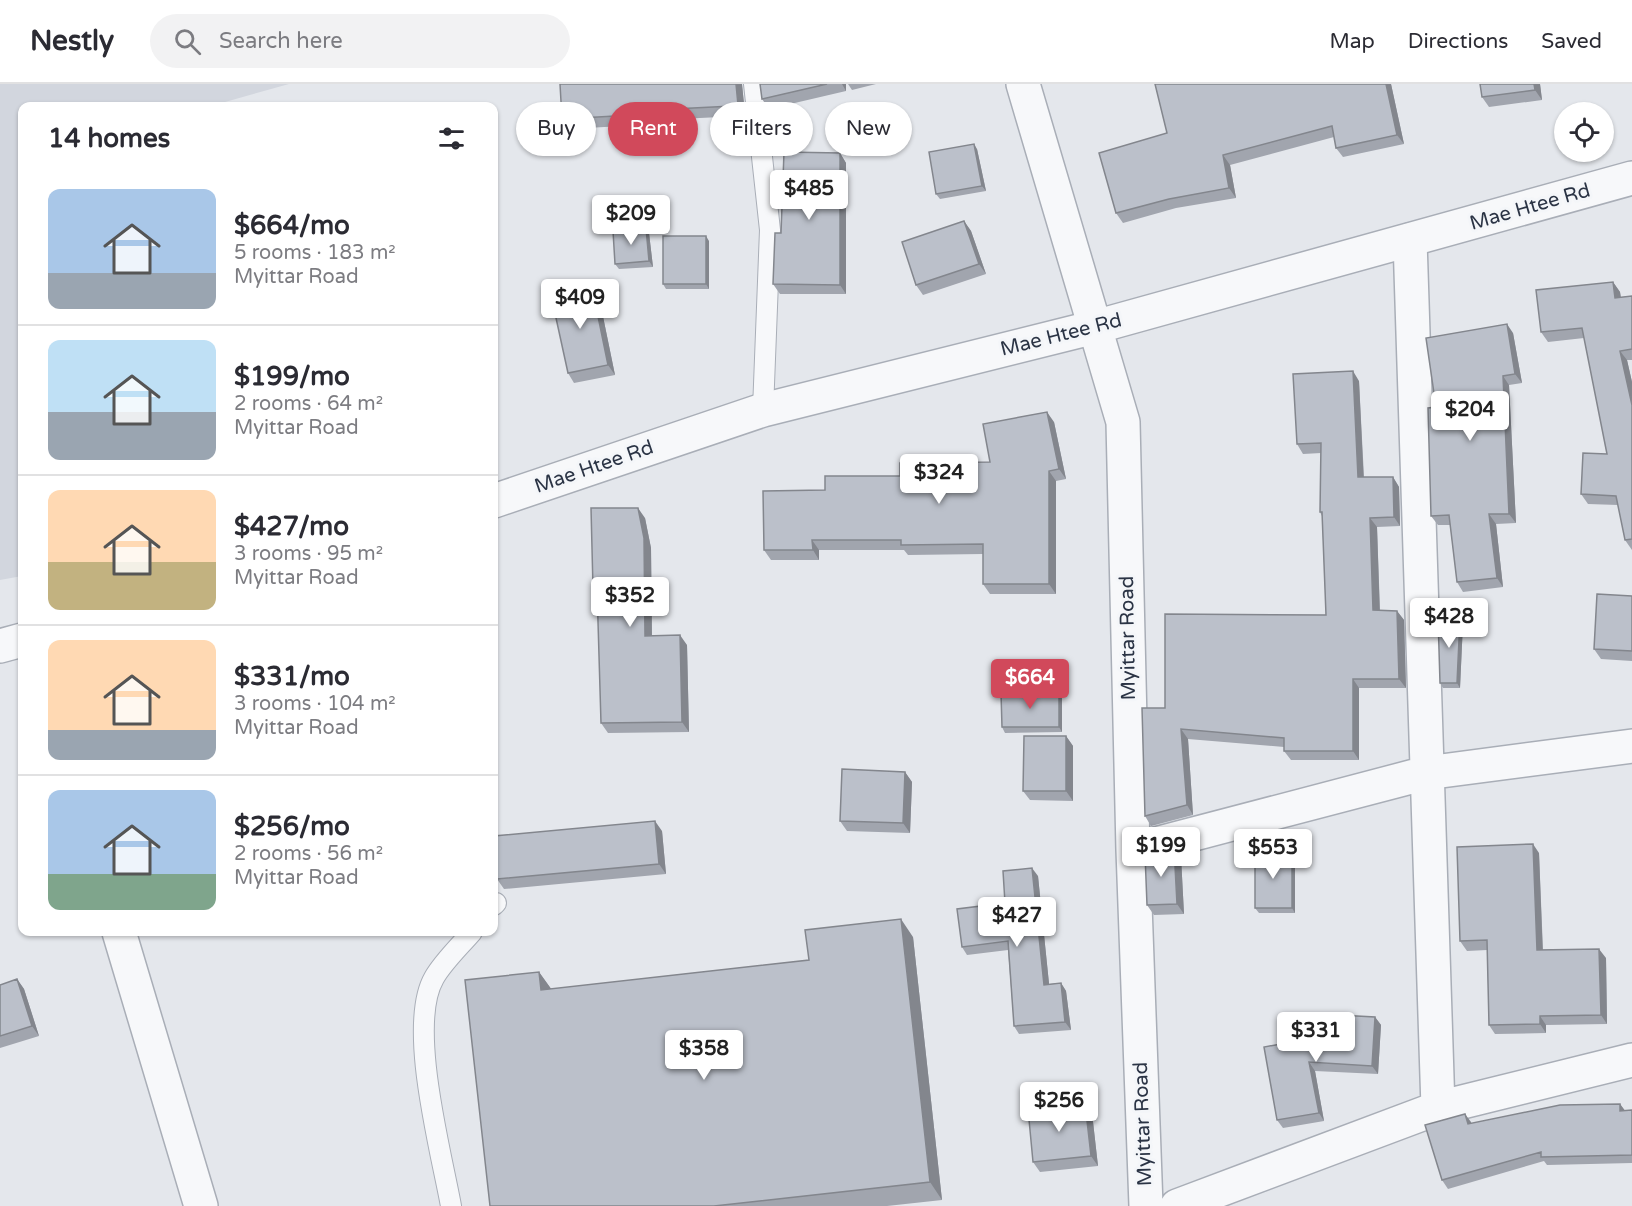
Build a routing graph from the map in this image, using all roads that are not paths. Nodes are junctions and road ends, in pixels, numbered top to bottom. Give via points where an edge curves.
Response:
1 (754, 84) edge
2 (1023, 84) edge
3 (1632, 178) edge
4 (1410, 240) junction
5 (1095, 327) junction
6 (763, 410) junction
7 (498, 500) edge
8 (18, 641) edge
9 (0, 646) edge
10 (1632, 746) edge
11 (1426, 773) junction
12 (1133, 850) junction
13 (120, 936) edge
14 (469, 936) edge
15 (1632, 1060) edge
16 (1438, 1108) junction
17 (201, 1206) edge
18 (451, 1206) edge
19 (1146, 1206) edge
20 (1177, 1206) edge

1 - 6 lane via 770,230
2 - 5 street, Myittar Road
3 - 4 street, Mae Htee Rd
4 - 5 street, Mae Htee Rd
4 - 11 street
5 - 6 street, Mae Htee Rd
5 - 12 street, Myittar Road via 1123,422
6 - 7 street, Mae Htee Rd
8 - 9 street
10 - 11 street
11 - 12 street
11 - 16 street
12 - 19 street, Myittar Road
13 - 17 street
14 - 18 lane via 433,978 423,1011 423,1050
15 - 16 street
16 - 20 street

